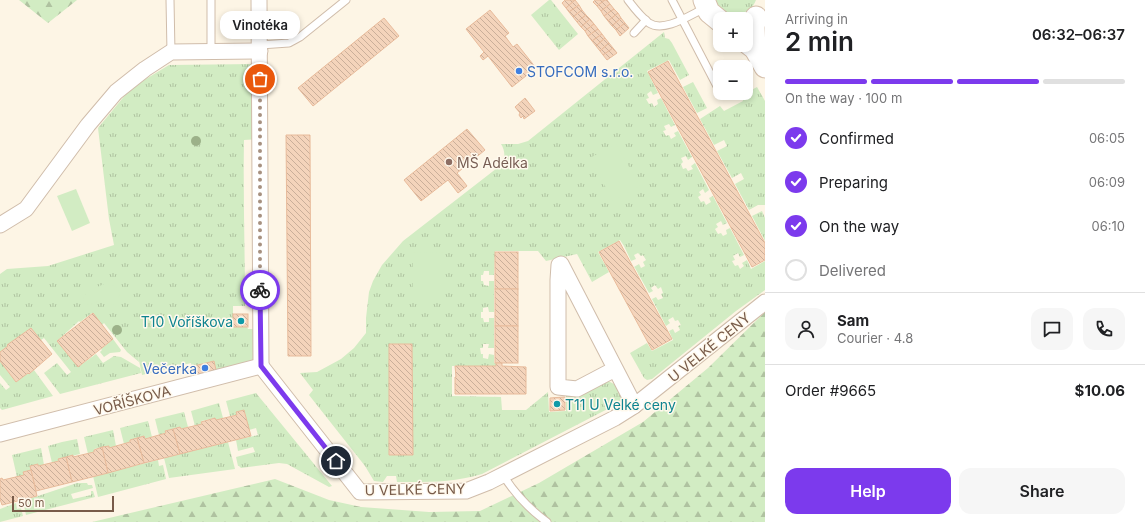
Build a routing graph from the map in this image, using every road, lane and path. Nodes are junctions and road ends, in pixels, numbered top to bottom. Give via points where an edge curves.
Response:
1 (170, 0) edge
2 (211, 0) edge
3 (259, 0) edge
4 (346, 0) edge
5 (628, 0) edge
6 (672, 0) edge
7 (710, 9) edge
8 (756, 15) edge
9 (682, 19) junction
10 (646, 20) junction
11 (753, 32) edge
12 (634, 33) dead end
13 (260, 48) junction
14 (753, 49) edge
15 (171, 52) junction
16 (211, 52) junction
17 (765, 67) edge
18 (713, 79) edge
19 (0, 225) edge
20 (765, 302) edge
21 (261, 366) junction
22 (615, 369) junction
23 (634, 406) junction
24 (0, 434) edge
25 (502, 475) junction
26 (547, 522) edge

1 - 15 lane
2 - 16 lane
3 - 13 street
4 - 13 lane via 300,38 289,43
5 - 10 lane
6 - 9 lane
7 - 9 lane
8 - 11 street
9 - 10 lane via 665,26 650,24
9 - 18 lane
10 - 12 lane
13 - 16 street
13 - 21 street
14 - 17 street
15 - 16 street
15 - 19 street via 116,92 88,125 26,209
20 - 23 street, U VELKÉ CENY
21 - 24 street, VOŘÍŠKOVA
21 - 25 street, U VELKÉ CENY via 360,492 466,490
22 - 22 street via 561,264 559,265 558,387 578,389
22 - 23 street
23 - 25 street, U VELKÉ CENY
25 - 26 lane via 516,494

